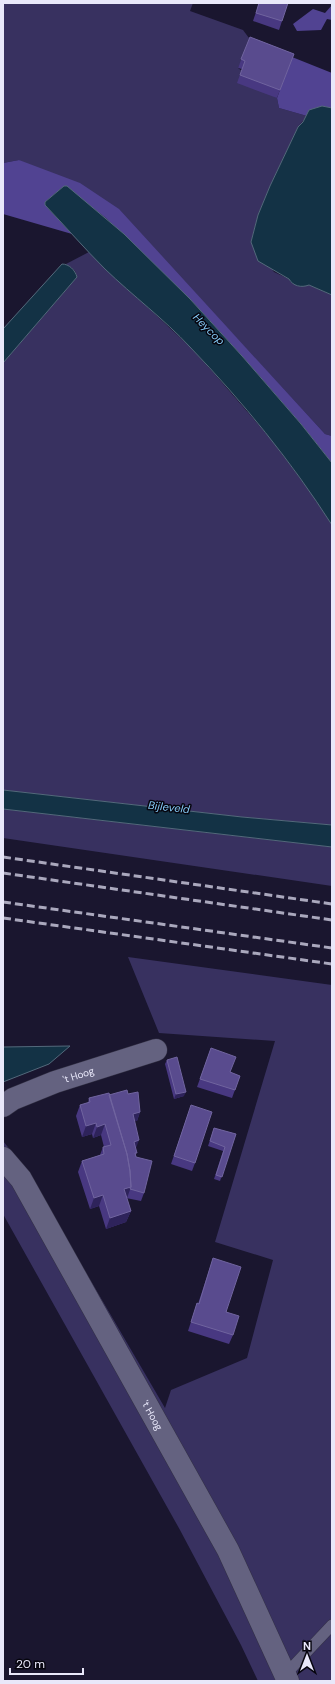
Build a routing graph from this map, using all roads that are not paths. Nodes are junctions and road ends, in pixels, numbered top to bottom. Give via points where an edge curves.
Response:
1 (156, 1050) dead end
2 (3, 1106) edge
3 (3, 1158) edge
4 (332, 1625) edge
5 (286, 1678) edge

1 - 2 street, 't Hoog via 55,1082 13,1099
3 - 5 street, 't Hoog via 21,1179 228,1550
4 - 5 lane

